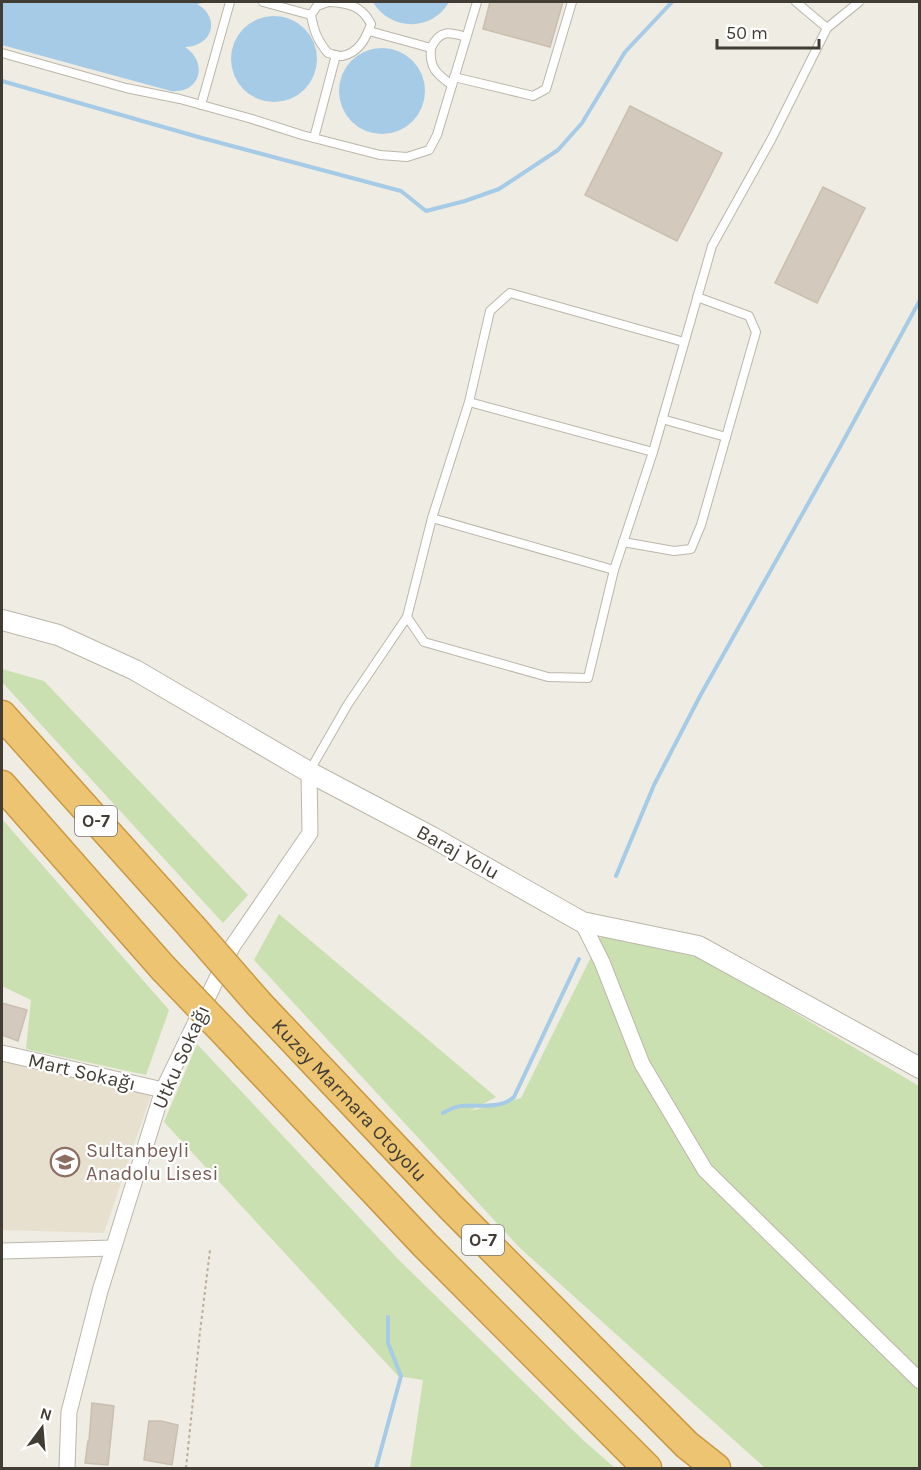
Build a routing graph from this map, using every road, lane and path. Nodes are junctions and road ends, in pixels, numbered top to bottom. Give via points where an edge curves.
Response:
1 (231, 2) edge
2 (263, 2) edge
3 (328, 2) edge
4 (477, 2) edge
5 (572, 2) edge
6 (796, 2) edge
7 (859, 2) edge
8 (353, 4) edge
9 (311, 15) junction
10 (827, 28) junction
11 (369, 31) junction
12 (466, 37) junction
13 (431, 48) junction
14 (2, 53) edge
15 (336, 55) junction
16 (453, 81) junction
17 (201, 105) junction
18 (314, 138) junction
19 (697, 297) junction
20 (684, 342) junction
21 (469, 402) junction
22 (662, 419) junction
23 (726, 437) junction
24 (652, 452) junction
25 (432, 518) junction
26 (623, 542) junction
27 (614, 570) junction
28 (407, 617) junction
29 (2, 620) edge
30 (2, 716) edge
31 (309, 772) junction
32 (2, 785) edge
33 (582, 922) junction
34 (2, 1053) edge
35 (920, 1068) edge
36 (163, 1090) junction
37 (113, 1248) junction
38 (210, 1250) dead end
39 (2, 1251) edge
40 (920, 1381) edge
41 (67, 1468) edge
42 (186, 1468) edge
43 (647, 1468) edge
44 (716, 1468) edge

1 - 17 lane
2 - 9 lane
3 - 8 lane
3 - 9 lane via 317,6
4 - 12 lane
5 - 16 lane via 546,89 533,96
6 - 10 lane
7 - 10 lane
8 - 11 lane via 366,14 371,24
9 - 15 lane via 320,42 328,53
10 - 19 lane via 712,246
11 - 13 lane
11 - 15 lane via 353,52
12 - 13 lane via 442,34
12 - 16 lane
13 - 16 lane via 434,69 441,78
14 - 17 lane
15 - 18 lane
16 - 18 lane via 429,150 407,157 380,155
17 - 18 lane
19 - 20 lane
19 - 23 lane via 749,316 756,332
20 - 21 lane via 510,293 490,311
20 - 22 lane
21 - 24 lane
21 - 25 lane
22 - 23 lane
22 - 24 lane
23 - 26 lane via 691,549 674,551
24 - 26 lane
25 - 27 lane
25 - 28 lane
26 - 27 lane
27 - 28 lane via 588,678 548,677 424,642
28 - 31 lane via 348,704
29 - 31 street, Baraj Yolu via 58,635 135,670
30 - 44 highway, Kuzey Marmara Otoyolu / O-7, bridge via 259,1004 450,1206 679,1437
31 - 33 street, Baraj Yolu
31 - 36 street, Utku Sokağı via 310,833 231,947
32 - 43 highway, O-7, bridge via 163,968 425,1245
33 - 35 street, Baraj Yolu via 698,946
33 - 40 street via 642,1064 705,1170
34 - 36 street, Mart Sokağı
36 - 37 street, Utku Sokağı
37 - 39 street
37 - 41 street, Utku Sokağı via 69,1412
38 - 42 path

